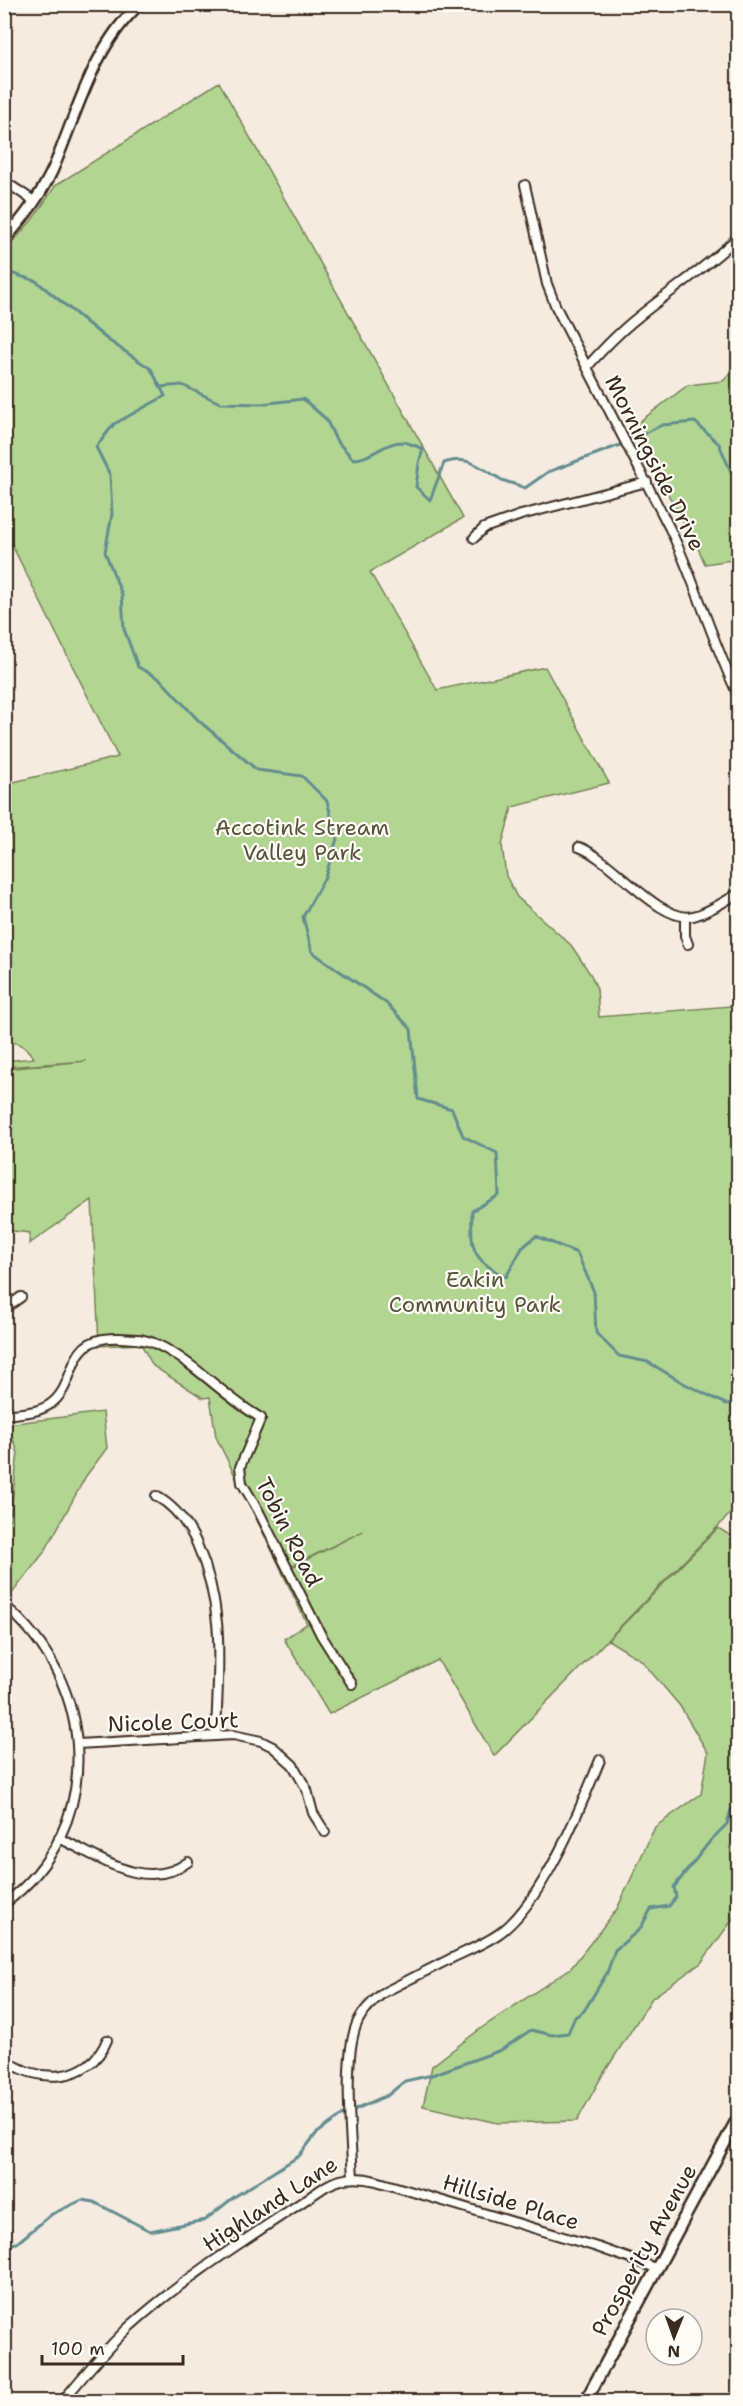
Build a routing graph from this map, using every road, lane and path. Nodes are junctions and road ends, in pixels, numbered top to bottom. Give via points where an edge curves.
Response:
1 (140, 4) edge
2 (4, 181) edge
3 (525, 185) dead end
4 (34, 201) junction
5 (738, 237) edge
6 (4, 240) edge
7 (587, 367) junction
8 (647, 482) junction
9 (474, 538) dead end
10 (738, 695) edge
11 (579, 847) dead end
12 (738, 894) edge
13 (685, 917) junction
14 (688, 944) dead end
15 (21, 1297) dead end
16 (4, 1309) edge
17 (4, 1415) edge
18 (156, 1496) dead end
19 (4, 1605) edge
20 (352, 1684) dead end
21 (216, 1736) junction
22 (78, 1744) junction
23 (600, 1760) dead end
24 (325, 1832) dead end
25 (59, 1838) junction
26 (188, 1862) dead end
27 (6, 1901) edge
28 (107, 2040) dead end
29 (4, 2058) edge
30 (738, 2118) edge
31 (353, 2178) junction
32 (656, 2268) junction
33 (62, 2402) edge
34 (585, 2402) edge

1 - 4 street via 102,52 52,170
2 - 4 street
3 - 7 street via 547,284
4 - 6 street
5 - 7 street, Morningside Drive via 636,318
7 - 8 street, Morningside Drive
8 - 9 street via 512,518 484,528
8 - 10 street, Morningside Drive via 686,564
11 - 13 street via 596,855 662,908
12 - 13 street
13 - 14 street
15 - 16 street
17 - 20 street, Tobin Road via 35,1411 51,1404 80,1353 93,1342 111,1338 142,1339 157,1344 261,1418 240,1467 242,1483 321,1635
18 - 21 street via 182,1517 211,1582 219,1628
19 - 22 street via 32,1631 53,1662 70,1701
21 - 22 street, Nicole Court
21 - 24 street, Nicole Court via 247,1737 284,1755 302,1778 313,1813
22 - 25 street via 73,1800
23 - 31 street, Highland Lane via 554,1859 523,1912 497,1935 383,1994 365,2010 351,2050
25 - 26 street via 139,1875 162,1875
25 - 27 street via 37,1872
28 - 29 street via 92,2062 59,2076 36,2075
30 - 32 main road, Prosperity Avenue
31 - 32 street, Hillside Place via 376,2181
31 - 33 street, Highland Lane via 326,2186 157,2304 115,2341
32 - 34 main road, Prosperity Avenue

